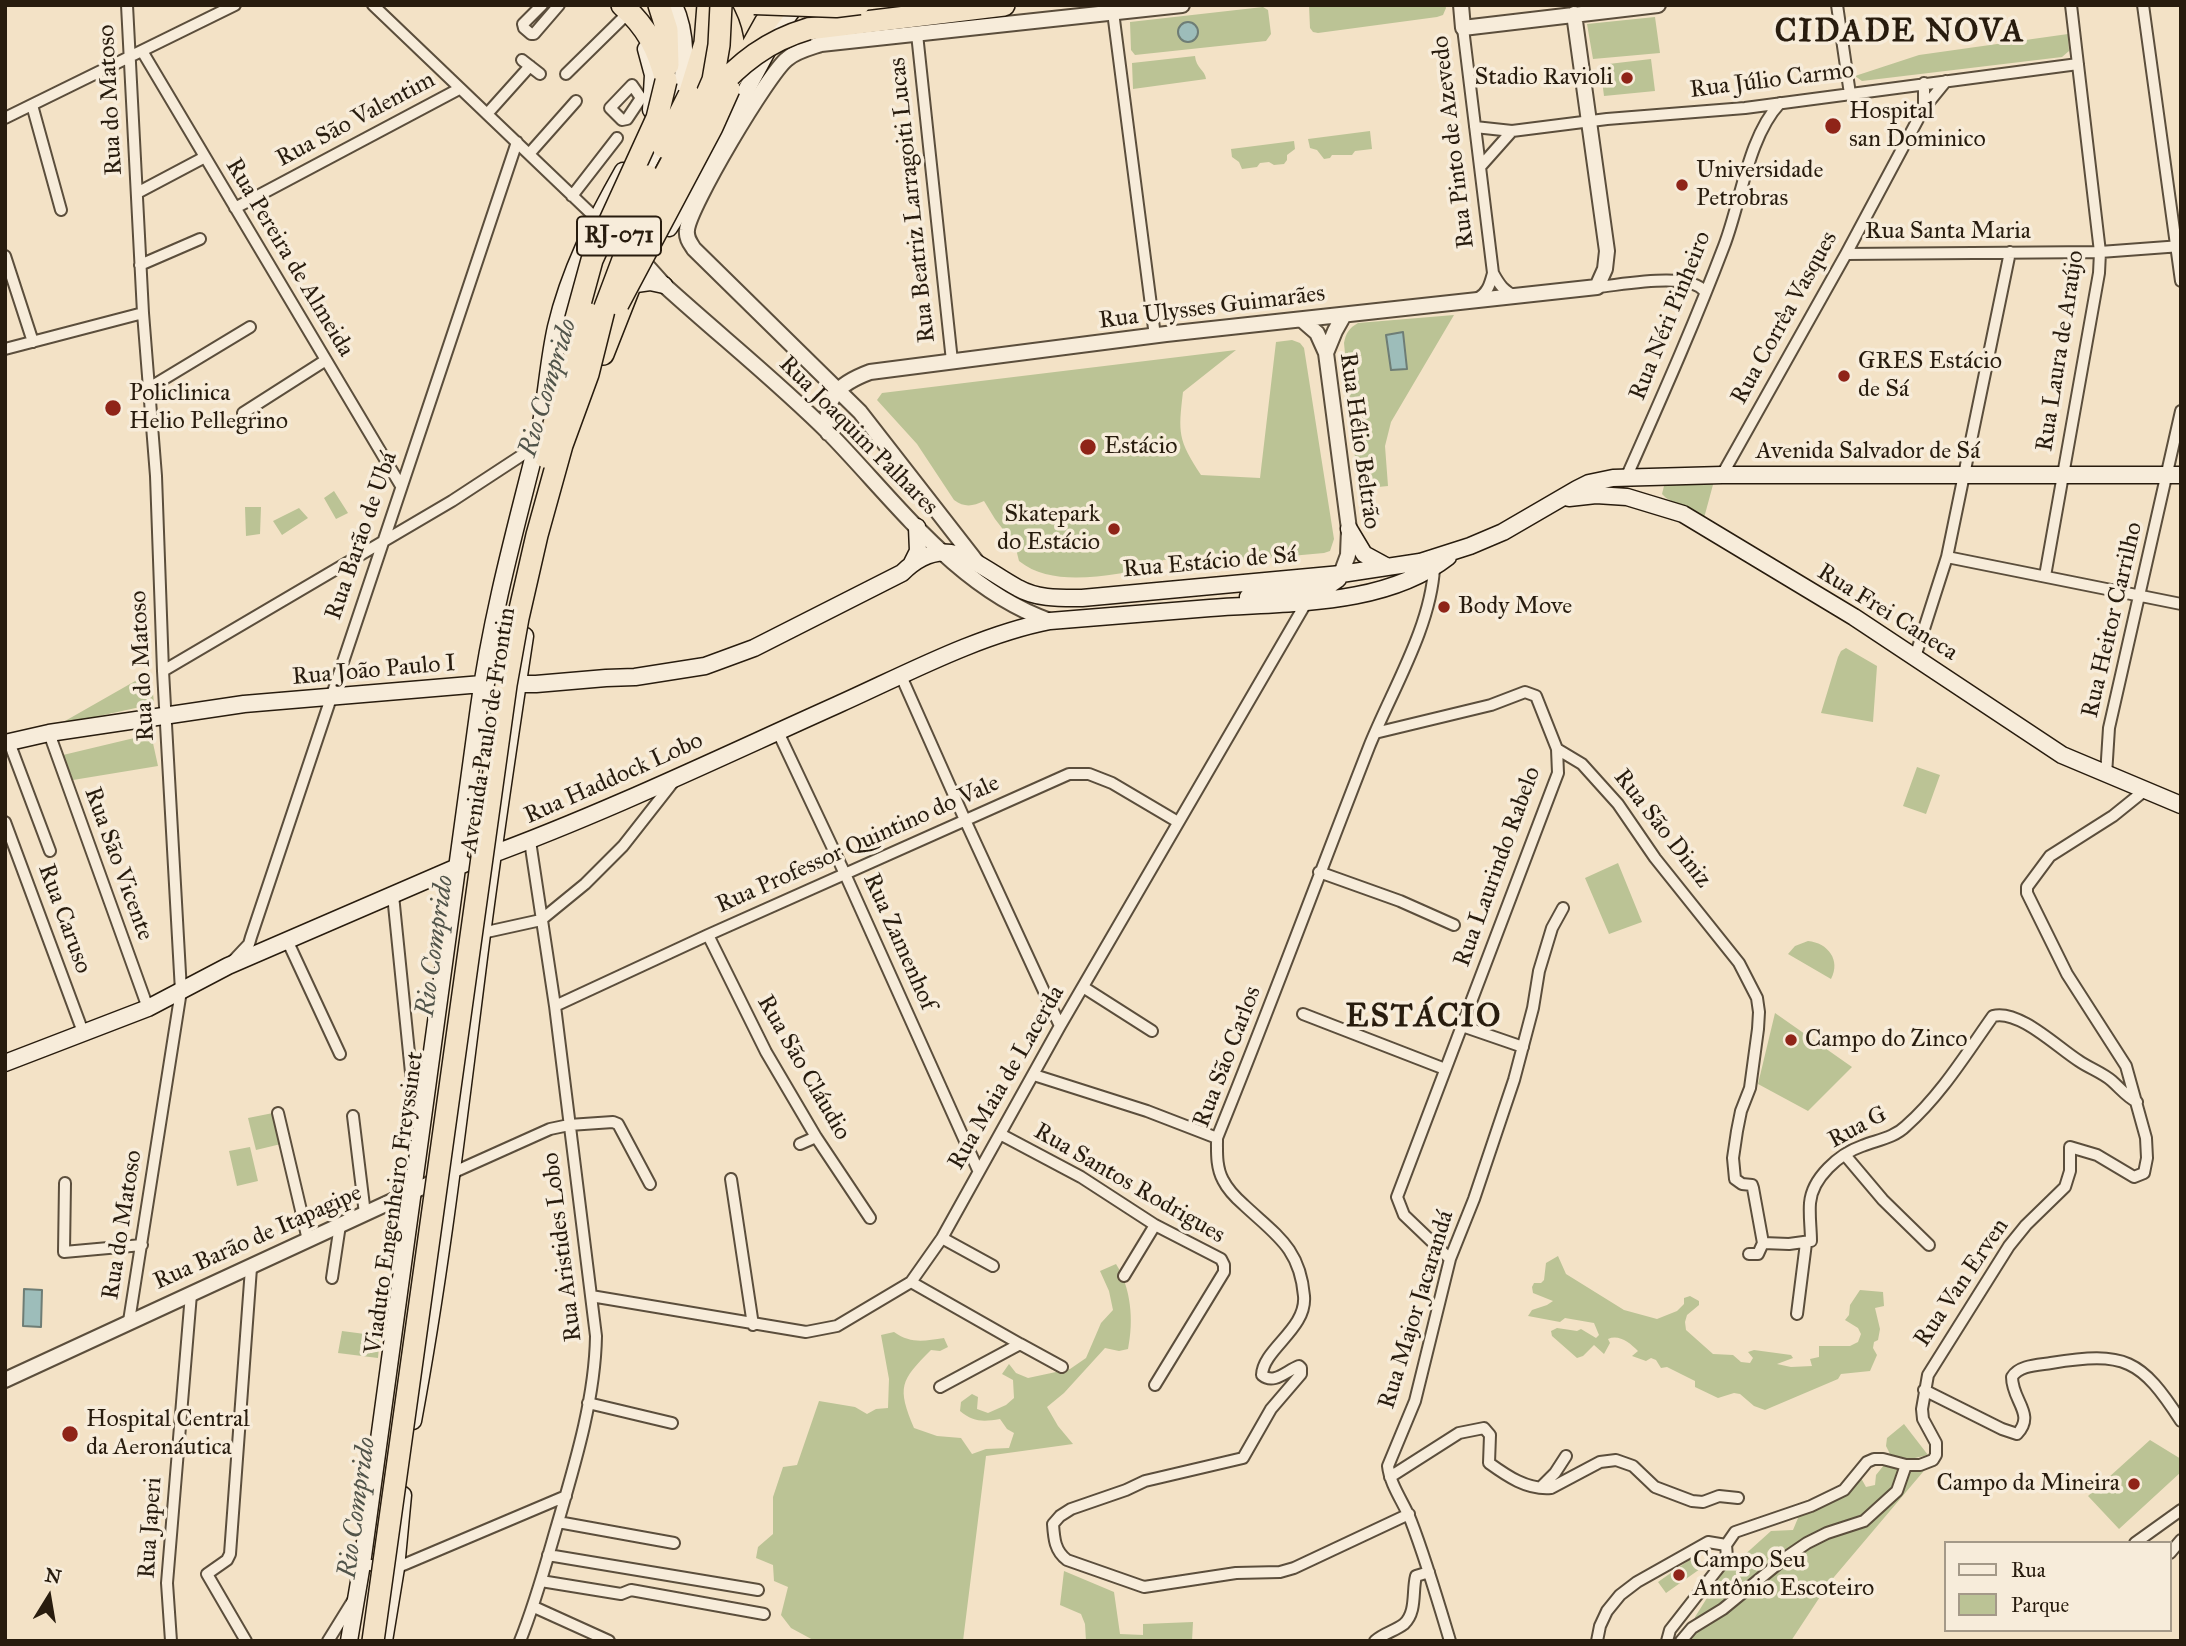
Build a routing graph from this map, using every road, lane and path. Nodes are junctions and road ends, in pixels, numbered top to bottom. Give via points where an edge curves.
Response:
1 (127, 5) edge
2 (235, 5) edge
3 (373, 5) edge
4 (542, 5) edge
5 (559, 5) edge
6 (660, 5) edge
7 (674, 5) edge
8 (708, 5) edge
9 (719, 5) edge
10 (754, 5) edge
11 (779, 5) edge
12 (796, 5) edge
13 (860, 5) edge
14 (1004, 5) edge
15 (1182, 5) edge
16 (1461, 5) edge
17 (1658, 5) edge
18 (1838, 5) edge
19 (2071, 5) edge
20 (2143, 5) edge
21 (623, 9) edge
22 (1113, 12) junction
23 (1574, 14) junction
24 (1463, 28) junction
25 (659, 33) junction
26 (916, 34) junction
27 (142, 51) junction
28 (130, 57) junction
29 (2078, 64) junction
30 (540, 74) dead end
31 (566, 74) dead end
32 (1946, 81) junction
33 (1924, 83) junction
34 (730, 84) junction
35 (632, 85) junction
36 (660, 85) junction
37 (459, 89) junction
38 (624, 93) junction
39 (1850, 94) junction
40 (696, 99) junction
41 (576, 101) dead end
42 (1780, 103) junction
43 (32, 105) junction
44 (636, 105) junction
45 (1745, 108) junction
46 (1924, 108) junction
47 (487, 114) junction
48 (5, 118) edge
49 (1589, 121) junction
50 (1475, 127) junction
51 (1761, 127) junction
52 (1512, 131) junction
53 (617, 138) dead end
54 (517, 142) junction
55 (530, 154) junction
56 (205, 157) junction
57 (715, 160) junction
58 (1480, 167) junction
59 (137, 193) junction
60 (695, 195) junction
61 (572, 196) junction
62 (235, 208) junction
63 (61, 210) dead end
64 (597, 219) junction
65 (612, 233) junction
66 (200, 239) dead end
67 (2178, 246) edge
68 (2010, 252) junction
69 (2100, 252) junction
70 (1846, 254) junction
71 (5, 256) edge
72 (141, 265) junction
73 (647, 265) junction
74 (1493, 273) junction
75 (2181, 281) edge
76 (636, 284) junction
77 (664, 285) junction
78 (1597, 287) junction
79 (1705, 292) junction
80 (1517, 296) junction
81 (1472, 301) junction
82 (143, 313) junction
83 (1345, 315) junction
84 (1302, 320) junction
85 (250, 327) dead end
86 (556, 327) junction
87 (1155, 336) junction
88 (33, 342) junction
89 (5, 349) edge
90 (552, 349) junction
91 (598, 349) junction
92 (1326, 353) junction
93 (326, 360) junction
94 (952, 361) junction
95 (588, 373) junction
96 (565, 383) junction
97 (149, 388) junction
98 (837, 390) junction
99 (2181, 411) edge
100 (243, 413) dead end
101 (828, 433) junction
102 (555, 442) junction
103 (1722, 475) junction
104 (1964, 475) junction
105 (2174, 475) edge
106 (2062, 476) junction
107 (1626, 478) junction
108 (1666, 478) junction
109 (401, 486) junction
110 (1559, 500) junction
111 (1684, 514) junction
112 (390, 520) junction
113 (917, 527) junction
114 (404, 528) junction
115 (1349, 529) junction
116 (383, 540) junction
117 (1455, 551) junction
118 (943, 552) junction
119 (1947, 557) junction
120 (976, 561) junction
121 (912, 563) junction
122 (1386, 566) junction
123 (1433, 568) junction
124 (1340, 574) junction
125 (2045, 576) junction
126 (2140, 597) junction
127 (1306, 603) junction
128 (2181, 604) edge
129 (1212, 608) junction
130 (494, 614) junction
131 (528, 615) junction
132 (1050, 621) junction
133 (1915, 657) junction
134 (163, 671) junction
135 (901, 676) junction
136 (482, 684) junction
137 (518, 685) junction
138 (330, 698) junction
139 (166, 715) junction
140 (778, 732) junction
141 (49, 733) junction
142 (1374, 733) junction
143 (7, 742) edge
144 (1557, 749) junction
145 (679, 775) junction
146 (2106, 775) junction
147 (2144, 791) junction
148 (2181, 805) edge
149 (965, 820) junction
150 (5, 822) edge
151 (1178, 822) junction
152 (530, 841) junction
153 (50, 851) dead end
154 (494, 853) junction
155 (458, 866) junction
156 (1320, 872) junction
157 (845, 874) junction
158 (393, 895) junction
159 (1563, 908) dead end
160 (541, 920) junction
161 (1454, 925) dead end
162 (482, 933) junction
163 (708, 935) junction
164 (287, 940) junction
165 (255, 947) junction
166 (1083, 987) junction
167 (181, 991) junction
168 (555, 1006) junction
169 (148, 1008) junction
170 (1303, 1014) dead end
171 (1060, 1026) junction
172 (1462, 1026) junction
173 (1152, 1031) dead end
174 (83, 1032) junction
175 (1523, 1047) junction
176 (340, 1054) dead end
177 (5, 1063) edge
178 (2126, 1066) junction
179 (1445, 1069) junction
180 (1034, 1075) junction
181 (2110, 1079) junction
182 (2137, 1102) junction
183 (278, 1113) dead end
184 (353, 1116) dead end
185 (569, 1125) junction
186 (423, 1129) junction
187 (1000, 1134) junction
188 (817, 1137) junction
189 (1217, 1138) junction
190 (800, 1144) dead end
191 (1845, 1154) junction
192 (978, 1171) junction
193 (451, 1174) junction
194 (731, 1179) dead end
195 (65, 1183) dead end
196 (650, 1184) dead end
197 (414, 1192) junction
198 (365, 1214) junction
199 (870, 1218) dead end
200 (1155, 1224) junction
201 (340, 1225) junction
202 (942, 1238) junction
203 (308, 1240) junction
204 (1763, 1243) junction
205 (1806, 1243) junction
206 (142, 1245) junction
207 (1929, 1245) dead end
208 (1749, 1254) dead end
209 (1450, 1259) junction
210 (993, 1266) dead end
211 (251, 1268) junction
212 (1124, 1276) dead end
213 (332, 1278) dead end
214 (911, 1282) junction
215 (191, 1294) junction
216 (591, 1296) junction
217 (1797, 1314) dead end
218 (129, 1321) junction
219 (753, 1325) junction
220 (1020, 1344) junction
221 (392, 1347) junction
222 (426, 1353) junction
223 (1062, 1367) dead end
224 (5, 1380) edge
225 (1155, 1385) dead end
226 (940, 1387) dead end
227 (1924, 1390) junction
228 (588, 1403) junction
229 (2181, 1421) edge
230 (672, 1423) dead end
231 (1566, 1456) dead end
232 (1906, 1465) junction
233 (374, 1472) junction
234 (404, 1476) junction
235 (1390, 1476) junction
236 (1541, 1488) junction
237 (566, 1496) junction
238 (1738, 1498) dead end
239 (2181, 1510) edge
240 (1409, 1514) junction
241 (558, 1522) junction
242 (2138, 1541) edge
243 (674, 1543) dead end
244 (1726, 1545) junction
245 (548, 1555) junction
246 (362, 1564) junction
247 (396, 1568) junction
248 (1429, 1572) junction
249 (541, 1581) junction
250 (758, 1590) dead end
251 (357, 1593) junction
252 (534, 1607) junction
253 (764, 1614) dead end
254 (171, 1641) edge
255 (246, 1641) edge
256 (328, 1641) edge
257 (349, 1641) edge
258 (360, 1641) edge
259 (373, 1641) edge
260 (384, 1641) edge
261 (520, 1641) edge
262 (608, 1641) edge
263 (1375, 1641) edge
264 (1450, 1641) edge
265 (1597, 1641) edge
266 (1667, 1641) edge
267 (1681, 1641) edge

1 - 28 street, Rua do Matoso
2 - 27 street
3 - 37 street
4 - 5 street via 523,24 531,34
6 - 25 highway
7 - 65 main road, Avenida Paulo de Frontin via 683,42 681,89 672,118
8 - 40 highway, RJ-071
9 - 34 highway via 735,45
9 - 40 highway, RJ-071, bridge via 716,64
9 - 91 highway via 698,133
10 - 13 main road, bridge
11 - 34 highway
12 - 57 main road, Avenida Paulo de Frontin via 779,29
14 - 40 highway, bridge via 838,24 787,35 749,57
15 - 22 street
16 - 24 street, Rua Pinto de Azevedo
17 - 23 street
18 - 39 street
19 - 29 street, Rua Laura de Araújo
20 - 67 street
21 - 25 highway
21 - 31 street
21 - 36 main road, Avenida Paulo de Frontin
22 - 26 street
22 - 87 street
23 - 24 street
23 - 49 street
24 - 50 street, Rua Pinto de Azevedo
25 - 36 highway
26 - 57 street, Avenida Paulo de Frontin via 821,44 786,59
26 - 94 street, Rua Beatriz Larragoiti Lucas
27 - 28 street
27 - 56 street, Rua Pereira de Almeida
28 - 43 street
28 - 59 street, Rua do Matoso
29 - 32 street, Rua Júlio Carmo
29 - 69 street, Rua Laura de Araújo
30 - 47 street via 526,63
32 - 33 street, Rua Júlio Carmo
32 - 46 street, Rua Corrêa Vasques
33 - 39 street, Rua Júlio Carmo
33 - 46 street, Rua Corrêa Vasques
34 - 95 highway, bridge
35 - 36 street
35 - 38 street
35 - 44 street via 640,94
36 - 64 main road, Avenida Paulo de Frontin via 648,124
36 - 96 highway, bridge via 657,118 592,260 575,318
37 - 47 street
37 - 62 street, Rua São Valentim
38 - 44 street
38 - 44 street via 611,111 624,121
39 - 42 street, Rua Júlio Carmo
40 - 95 highway, Viaduto Engenheiro Freyssinet / RJ-071, bridge via 627,249 604,310
40 - 96 highway, Viaduto Engenheiro Freyssinet / RJ-071, bridge via 632,204
41 - 55 street
42 - 45 street, Rua Júlio Carmo
42 - 51 street, Rua Néri Pinheiro
43 - 48 street
43 - 63 street
45 - 49 street, Rua Júlio Carmo
45 - 51 street via 1758,118
46 - 70 street, Rua Corrêa Vasques
47 - 54 street
49 - 52 street, Rua Júlio Carmo
49 - 78 street via 1607,251
50 - 52 street, Rua Júlio Carmo
50 - 58 street, Rua Pinto de Azevedo
51 - 79 street, Rua Néri Pinheiro
52 - 58 street
53 - 61 street
54 - 55 street
54 - 109 street, Rua Barão de Ubá
55 - 61 street
56 - 59 street
56 - 62 street, Rua Pereira de Almeida
57 - 60 main road, Avenida Paulo de Frontin
57 - 60 main road
58 - 74 street, Rua Pinto de Azevedo
59 - 72 street, Rua do Matoso
60 - 73 main road, Avenida Paulo de Frontin
60 - 98 street, Rua Joaquim Palhares via 688,241
61 - 64 street
62 - 93 street, Rua Pereira de Almeida
64 - 65 street
64 - 86 main road, Avenida Paulo de Frontin
65 - 86 main road, Avenida Paulo de Frontin
66 - 72 street
67 - 69 street, Rua Santa Maria
67 - 75 street
68 - 69 street, Rua Santa Maria
68 - 70 street, Rua Santa Maria
68 - 104 street
69 - 106 street, Rua Laura de Araújo
70 - 103 street, Rua Corrêa Vasques
71 - 88 street
72 - 82 street, Rua do Matoso
73 - 76 main road, Avenida Paulo de Frontin
73 - 77 street, Rua Joaquim Palhares
74 - 80 street, Rua Pinto de Azevedo via 1501,286
74 - 81 street, Rua Pinto de Azevedo via 1484,295
76 - 77 main road
76 - 91 main road, Avenida Paulo de Frontin
77 - 101 street, Rua Joaquim Palhares
78 - 79 street via 1682,281
78 - 80 street, Rua Ulysses Guimarães
79 - 107 street, Rua Néri Pinheiro
80 - 81 street, Rua Ulysses Guimarães
81 - 83 street, Rua Ulysses Guimarães
82 - 88 street
82 - 97 street, Rua do Matoso
83 - 84 street, Rua Ulysses Guimarães
83 - 92 street
84 - 87 street, Rua Ulysses Guimarães
84 - 92 street, Rua Hélio Beltrão via 1317,333
85 - 97 street
86 - 90 main road, Avenida Paulo de Frontin
87 - 94 street, Rua Ulysses Guimarães
88 - 89 street
90 - 91 main road, bridge via 586,341
90 - 102 main road, Avenida Paulo de Frontin
91 - 102 main road, Avenida Paulo de Frontin
92 - 115 street, Rua Hélio Beltrão
93 - 100 street
93 - 109 street, Rua Pereira de Almeida
94 - 98 street, Rua Ulysses Guimarães via 870,372
95 - 259 highway, Viaduto Engenheiro Freyssinet / RJ-071, bridge via 537,535 506,685
96 - 258 highway, Viaduto Engenheiro Freyssinet / RJ-071, bridge via 502,632
97 - 134 street, Rua do Matoso
98 - 101 street via 828,405
98 - 120 street, Rua Joaquim Palhares via 892,450
99 - 105 street, Rua Heitor Carrilho
101 - 113 street, Rua Joaquim Palhares
102 - 114 street
102 - 130 main road, Avenida Paulo de Frontin
102 - 131 main road, Avenida Paulo de Frontin
103 - 104 main road, Avenida Salvador de Sá
103 - 108 main road, Avenida Salvador de Sá
104 - 106 main road, Avenida Salvador de Sá
104 - 119 street
105 - 106 main road, Avenida Salvador de Sá
105 - 126 street, Rua Heitor Carrilho
106 - 125 street, Rua Laura de Araújo
107 - 108 main road, Avenida Salvador de Sá
107 - 110 main road, Avenida Salvador de Sá via 1589,483
108 - 111 main road via 1659,491 1661,498
109 - 112 street, Rua Barão de Ubá
110 - 111 main road, Rua Frei Caneca via 1611,495
110 - 117 main road, Rua Estácio de Sá via 1503,532
111 - 133 main road, Rua Frei Caneca
112 - 114 street
112 - 116 street, Rua Barão de Ubá
113 - 118 street, Rua Joaquim Palhares
113 - 121 main road via 918,551
114 - 116 street
115 - 122 main road via 1364,554
115 - 124 street, Rua Hélio Beltrão via 1348,555
116 - 134 street
116 - 138 street, Rua Barão de Ubá
117 - 122 main road, Rua Estácio de Sá
117 - 123 main road, Rua Estácio de Sá
118 - 120 main road
118 - 121 main road, Rua João Paulo I
118 - 132 street, Rua Joaquim Palhares via 1003,601
119 - 125 street
119 - 133 street
120 - 124 main road, Rua Estácio de Sá via 1018,589 1056,598
121 - 137 main road, Rua João Paulo I via 902,573 754,648 705,666 635,677
122 - 124 main road, Rua Estácio de Sá
123 - 127 main road, Rua Estácio de Sá via 1381,589
123 - 142 street, Rua São Carlos via 1433,592 1426,615
124 - 129 main road via 1328,586 1255,595
125 - 126 street
126 - 128 street
126 - 146 street, Rua Heitor Carrilho via 2109,728
127 - 129 main road, Rua Estácio de Sá
127 - 151 street, Rua Maia de Lacerda
129 - 132 main road, Rua Estácio de Sá
130 - 131 main road
130 - 136 main road, Avenida Paulo de Frontin
131 - 137 main road, Avenida Paulo de Frontin
132 - 135 main road, Rua Haddock Lobo via 1007,632
133 - 146 main road, Rua Frei Caneca via 2062,755
134 - 139 street, Rua do Matoso
135 - 140 main road, Rua Haddock Lobo
135 - 149 street
136 - 137 main road, Rua João Paulo I
136 - 138 main road, Rua João Paulo I
136 - 155 main road, Avenida Paulo de Frontin
137 - 154 main road, Avenida Paulo de Frontin
138 - 139 main road, Rua João Paulo I
138 - 165 street, Rua Barão de Ubá
139 - 141 main road, Rua João Paulo I
139 - 167 street, Rua do Matoso
140 - 145 main road, Rua Haddock Lobo
140 - 157 street, Rua Zamenhof
141 - 143 main road, Rua João Paulo I
141 - 169 street, Rua São Vicente
142 - 144 street via 1491,705 1525,692 1540,701
142 - 156 street, Rua São Carlos
143 - 153 street
144 - 172 street, Rua Laurindo Rabelo via 1558,773
144 - 204 street, Rua São Diniz via 1582,764 1619,804 1655,858 1739,963 1757,998 1750,1088 1733,1158 1735,1180 1752,1185
145 - 152 main road, Rua Haddock Lobo
145 - 160 street via 623,846
146 - 147 main road, Rua Frei Caneca
147 - 148 main road, Rua Frei Caneca
147 - 178 street, Rua Van Erven via 2050,856 2027,887 2067,974
149 - 151 street, Rua Professor Quintino do Vale via 1069,774 1088,774
149 - 157 street, Rua Professor Quintino do Vale
149 - 171 street
150 - 174 street, Rua Caruso
151 - 166 street, Rua Maia de Lacerda
152 - 154 main road, Rua Haddock Lobo
152 - 160 street, Rua Aristides Lobo
154 - 155 main road, Rua Haddock Lobo
154 - 162 main road, Avenida Paulo de Frontin
155 - 158 main road, Rua Haddock Lobo
155 - 186 main road, Avenida Paulo de Frontin
156 - 161 street
156 - 189 street, Rua São Carlos
157 - 163 street, Rua Professor Quintino do Vale
157 - 192 street, Rua Zamenhof
158 - 164 main road, Rua Haddock Lobo
158 - 186 street via 416,1122
159 - 175 street, Rua Major Jacarandá via 1538,971
160 - 162 street
160 - 168 street, Rua Aristides Lobo
162 - 193 main road, Avenida Paulo de Frontin
163 - 168 street, Rua Professor Quintino do Vale
163 - 188 street, Rua São Cláudio via 766,1052
164 - 165 main road, Rua Haddock Lobo
164 - 176 street
165 - 167 main road, Rua Haddock Lobo
166 - 171 street, Rua Maia de Lacerda
166 - 173 street
167 - 169 main road, Rua Haddock Lobo
167 - 206 street, Rua do Matoso
168 - 185 street, Rua Aristides Lobo
169 - 174 main road, Rua Haddock Lobo
170 - 179 street
171 - 180 street, Rua Maia de Lacerda
172 - 175 street
172 - 179 street, Rua Laurindo Rabelo
174 - 177 main road, Rua Haddock Lobo
175 - 209 street, Rua Major Jacarandá
178 - 181 street
178 - 182 street, Rua Van Erven
179 - 209 street, Rua Laurindo Rabelo via 1397,1197 1404,1215
180 - 187 street, Rua Maia de Lacerda
180 - 189 street
181 - 182 street, Rua G
181 - 191 street, Rua G via 2042,1033 2000,1014 1993,1016 1963,1060 1904,1129
182 - 227 street, Rua Van Erven via 2146,1138 2144,1173 2134,1177 2097,1155 2070,1147 2065,1188 2009,1246 1935,1361
183 - 203 street
184 - 198 street
185 - 193 street, Rua Barão de Itapagipe via 550,1129
185 - 196 street, Rua Barão de Itapagipe via 616,1122
185 - 216 street, Rua Aristides Lobo
186 - 197 main road, Avenida Paulo de Frontin
187 - 192 street, Rua Maia de Lacerda
187 - 200 street, Rua Santos Rodrigues
188 - 190 street
188 - 199 street, Rua São Cláudio
189 - 240 street, Rua São Carlos via 1222,1180 1288,1247 1301,1273 1303,1311 1265,1363 1262,1375 1273,1379 1299,1366 1301,1374 1271,1409 1243,1458 1145,1481 1065,1513 1054,1524 1060,1555 1151,1587 1236,1573 1280,1572
191 - 205 street, Rua G via 1816,1184 1810,1201 1811,1241
191 - 207 street
192 - 202 street, Rua Maia de Lacerda
193 - 197 street, Rua Barão de Itapagipe
193 - 222 main road, Avenida Paulo de Frontin
194 - 219 street
195 - 206 street via 64,1252
197 - 198 street, Rua Barão de Itapagipe
197 - 221 main road, Avenida Paulo de Frontin
198 - 201 street, Rua Barão de Itapagipe
200 - 212 street
200 - 225 street, Rua Santos Rodrigues via 1221,1259 1224,1265
201 - 203 street, Rua Barão de Itapagipe
201 - 213 street
202 - 210 street
202 - 214 street, Rua Maia de Lacerda
203 - 211 street, Rua Barão de Itapagipe
204 - 205 street
204 - 208 street via 1758,1254
205 - 217 street, Rua G
206 - 218 street, Rua do Matoso
209 - 235 street, Rua Major Jacarandá via 1415,1401 1390,1455
211 - 215 street, Rua Barão de Itapagipe
211 - 255 street via 230,1554 207,1574
214 - 219 street, Rua Maia de Lacerda via 846,1321 820,1331
214 - 220 street
215 - 218 street, Rua Barão de Itapagipe
215 - 254 street, Rua Japeri via 166,1583
216 - 219 street, Rua Maia de Lacerda
216 - 228 street, Rua Aristides Lobo via 596,1357
218 - 224 street, Rua Barão de Itapagipe
220 - 223 street
220 - 226 street
221 - 222 main road
221 - 233 main road, Avenida Paulo de Frontin
222 - 234 main road, Avenida Paulo de Frontin
227 - 229 street via 2017,1434 2026,1420 2012,1382 2017,1371 2085,1358 2109,1359 2147,1374
227 - 232 street via 1923,1419 1936,1443 1936,1455 1926,1464
228 - 230 street
228 - 237 street, Rua Aristides Lobo
231 - 236 street
232 - 244 street via 1883,1459 1867,1462 1844,1490 1735,1532
232 - 267 street via 1897,1491 1864,1521 1827,1532 1785,1558
233 - 234 main road
233 - 246 main road, Avenida Paulo de Frontin
234 - 247 main road, Avenida Paulo de Frontin
235 - 236 street via 1459,1433 1484,1428 1490,1434 1489,1463 1513,1480
235 - 240 street
236 - 238 street via 1613,1460 1633,1466 1655,1487 1692,1502 1718,1496
237 - 241 street, Rua Aristides Lobo
237 - 247 street
239 - 242 street
240 - 248 street
241 - 243 street
241 - 245 street, Rua Aristides Lobo
244 - 265 street via 1708,1542 1637,1582 1607,1611
244 - 266 street via 1727,1557 1670,1630
245 - 249 street, Rua Aristides Lobo
245 - 250 street
246 - 247 street
246 - 251 main road, Avenida Paulo de Frontin
247 - 260 main road, Avenida Paulo de Frontin
248 - 263 street via 1416,1576 1412,1610 1404,1624
248 - 264 street
249 - 252 street, Rua Aristides Lobo
249 - 253 street via 621,1594 631,1590
251 - 256 street
251 - 257 main road, Avenida Paulo de Frontin
252 - 261 street, Rua Aristides Lobo
252 - 262 street

